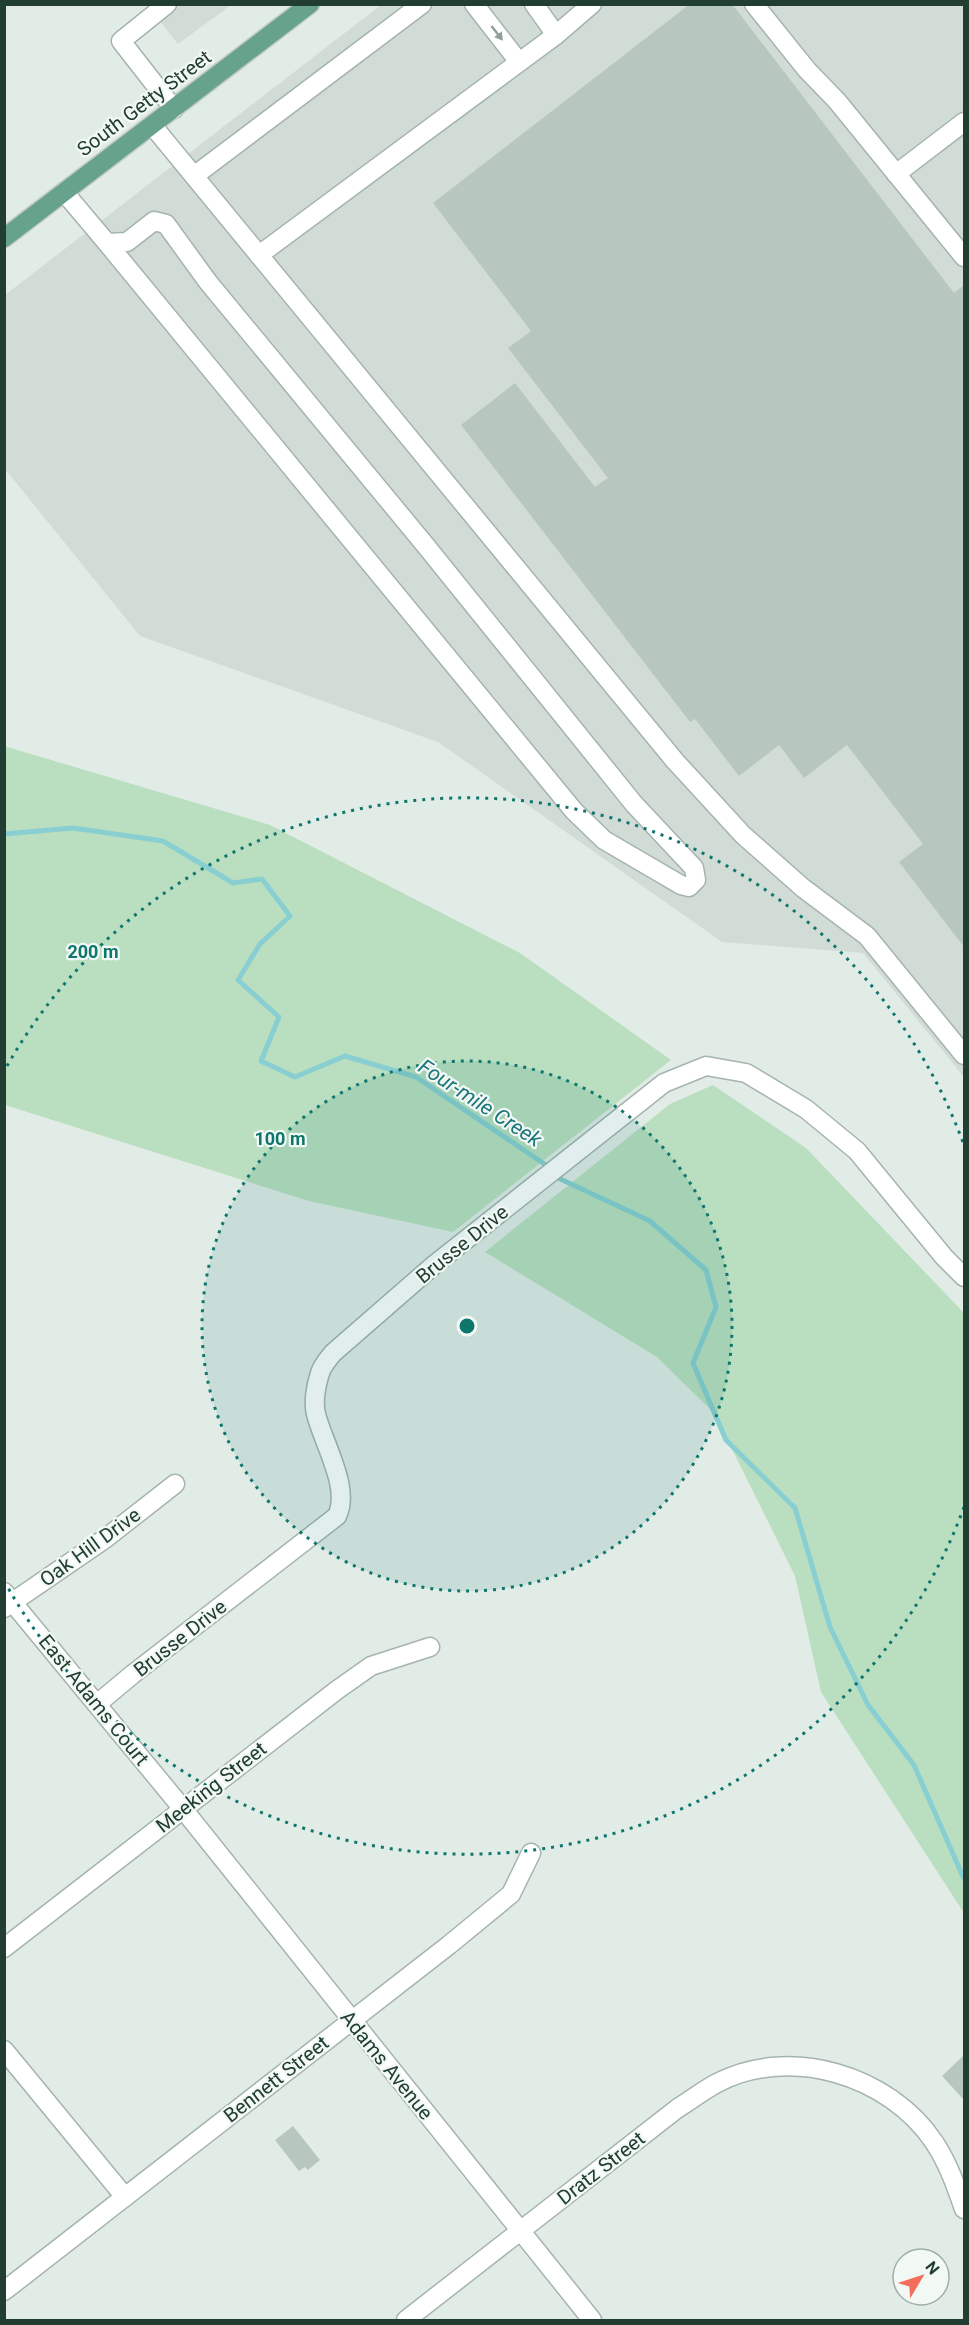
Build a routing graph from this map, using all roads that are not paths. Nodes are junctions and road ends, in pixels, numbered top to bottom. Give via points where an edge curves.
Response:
1 (167, 4) edge
2 (310, 4) edge
3 (422, 4) edge
4 (474, 4) edge
5 (534, 4) edge
6 (592, 4) edge
7 (754, 4) edge
8 (556, 35) junction
9 (519, 62) junction
10 (174, 109) junction
11 (964, 122) edge
12 (152, 125) junction
13 (896, 174) junction
14 (194, 176) junction
15 (64, 192) junction
16 (4, 238) edge
17 (107, 243) junction
18 (260, 255) junction
19 (964, 257) edge
20 (964, 1055) edge
21 (964, 1277) edge
22 (175, 1484) dead end
23 (7, 1600) edge
24 (430, 1647) dead end
25 (97, 1704) junction
26 (183, 1809) junction
27 (531, 1853) dead end
28 (4, 1948) edge
29 (351, 2020) junction
30 (4, 2050) edge
31 (124, 2197) junction
32 (964, 2209) edge
33 (520, 2231) junction
34 (4, 2291) edge
35 (405, 2320) edge
36 (592, 2320) edge

1 - 10 street via 121,41
2 - 10 main road, South Getty Street
3 - 14 street
4 -> 9 street
5 - 8 street
6 - 8 street
7 - 13 street
8 - 9 street
9 - 18 street
10 - 12 main road, South Getty Street
11 - 13 street
12 - 14 street
12 - 15 main road, South Getty Street
13 - 19 street
14 - 18 street
15 - 16 main road, South Getty Street
15 - 17 street
17 - 17 street via 127,242 154,221 166,224 208,282 634,804 694,868 696,880 689,887 604,840 574,812
18 - 20 street via 675,761 743,835 803,888 867,936
21 - 25 street, Brusse Drive via 857,1151 806,1109 746,1073 706,1066 664,1083 434,1265 333,1353 320,1371 315,1412 339,1485 341,1507 337,1516
22 - 23 street, Oak Hill Drive via 106,1538
23 - 25 street, East Adams Court
24 - 26 street, Meeking Street via 371,1666
25 - 26 street, East Adams Court
26 - 28 street, Meeking Street
26 - 29 street, Adams Avenue
27 - 29 street, Bennett Street via 510,1894
29 - 31 street, Bennett Street
29 - 33 street, Adams Avenue
30 - 31 street
31 - 34 street, Bennett Street
32 - 33 street, Dratz Street via 949,2168 933,2140 901,2106 851,2077 820,2069 782,2067 751,2071 718,2082 678,2108
33 - 35 street, Dratz Street
33 - 36 street, Adams Avenue

